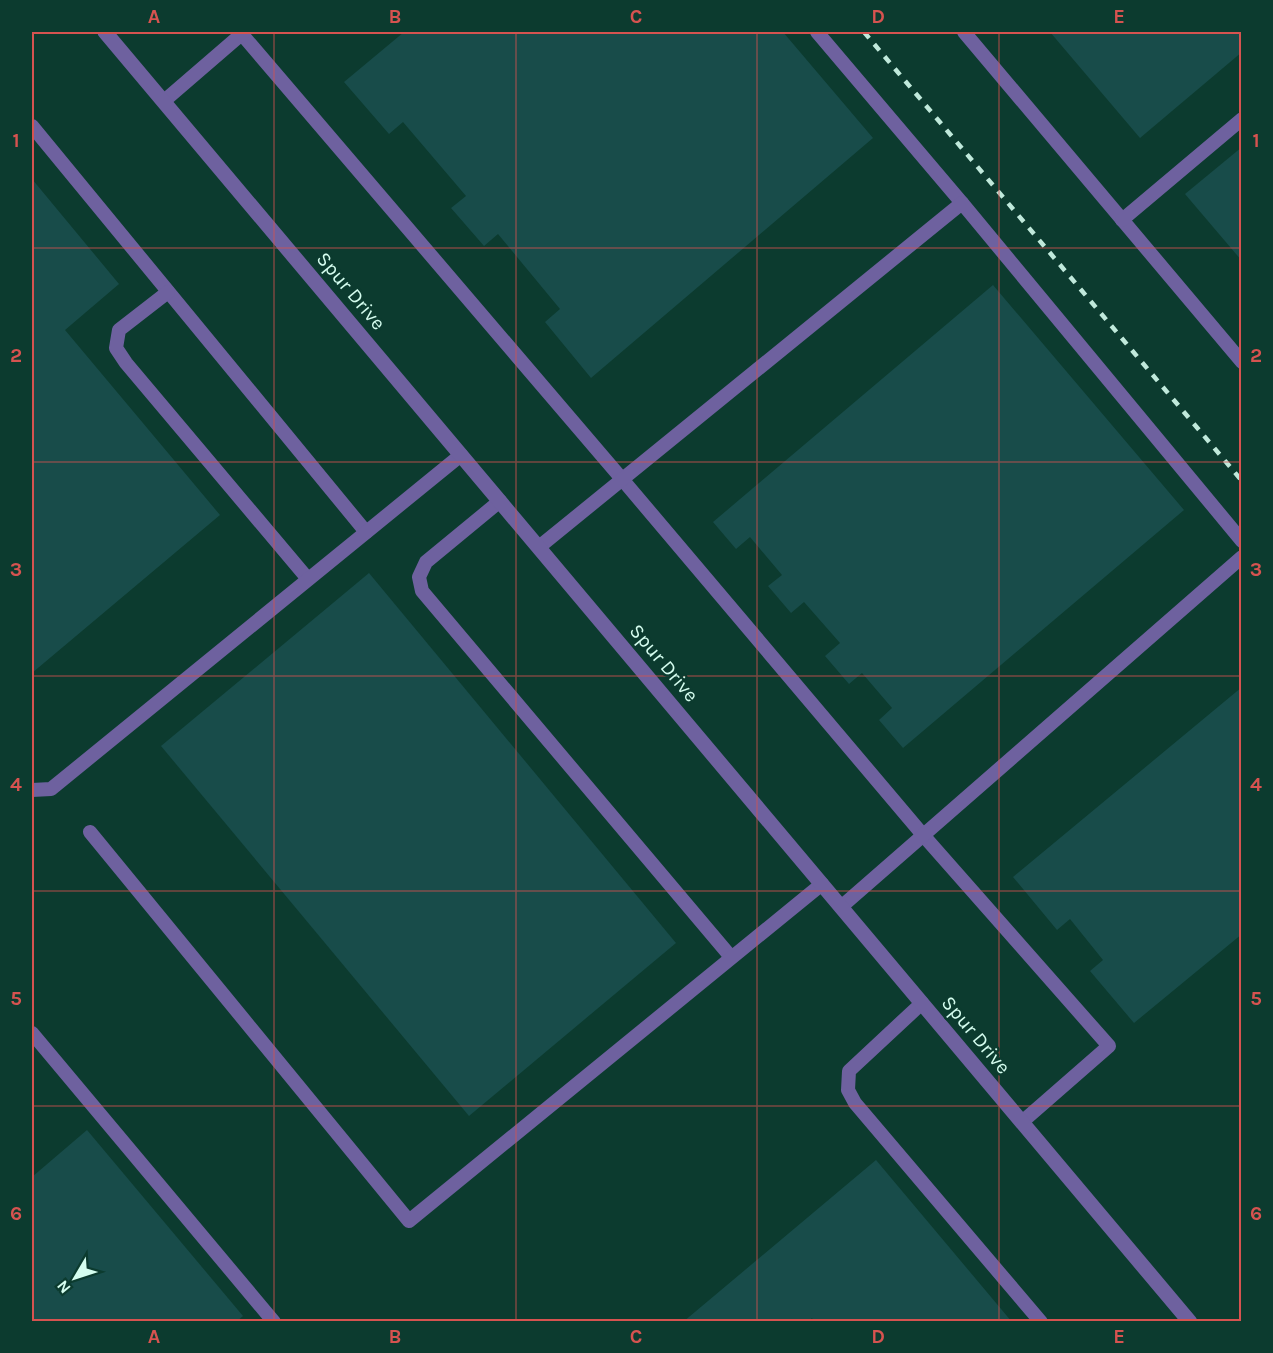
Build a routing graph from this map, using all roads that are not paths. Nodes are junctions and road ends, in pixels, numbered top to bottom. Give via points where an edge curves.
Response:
1 (105, 32) edge
2 (242, 32) edge
3 (817, 32) edge
4 (964, 32) edge
5 (164, 101) junction
6 (1242, 119) edge
7 (32, 126) edge
8 (962, 203) junction
9 (1122, 220) junction
10 (168, 292) junction
11 (1242, 362) edge
12 (461, 455) junction
13 (622, 479) junction
14 (500, 501) junction
15 (366, 532) junction
16 (1242, 541) edge
17 (539, 547) junction
18 (1242, 557) edge
19 (308, 579) junction
20 (32, 790) edge
21 (90, 832) dead end
22 (924, 835) junction
23 (822, 884) junction
24 (841, 907) junction
25 (731, 957) junction
26 (922, 1003) junction
27 (32, 1032) edge
28 (37, 1050) edge
29 (1022, 1122) junction
30 (274, 1322) edge
31 (1041, 1322) edge
32 (1190, 1322) edge

1 - 5 street, Spur Drive
2 - 5 lane
2 - 13 lane
3 - 8 lane
4 - 9 lane
5 - 12 street, Spur Drive
6 - 9 lane
7 - 10 lane
8 - 13 lane
8 - 16 lane
9 - 11 lane
10 - 15 lane
10 - 19 lane via 119,330 116,348
12 - 14 street, Spur Drive
12 - 15 lane
13 - 17 lane
13 - 22 lane
14 - 17 street, Spur Drive
14 - 25 lane via 426,562 419,577 422,591
15 - 19 lane
17 - 23 street, Spur Drive
18 - 22 lane
19 - 20 lane via 51,789
21 - 25 lane via 409,1221
22 - 24 lane
22 - 29 lane via 1109,1046
23 - 24 street, Spur Drive
23 - 25 lane
24 - 26 street, Spur Drive
26 - 29 street, Spur Drive
26 - 31 lane via 849,1071 848,1090
27 - 28 lane
28 - 30 lane
29 - 32 street, Spur Drive

